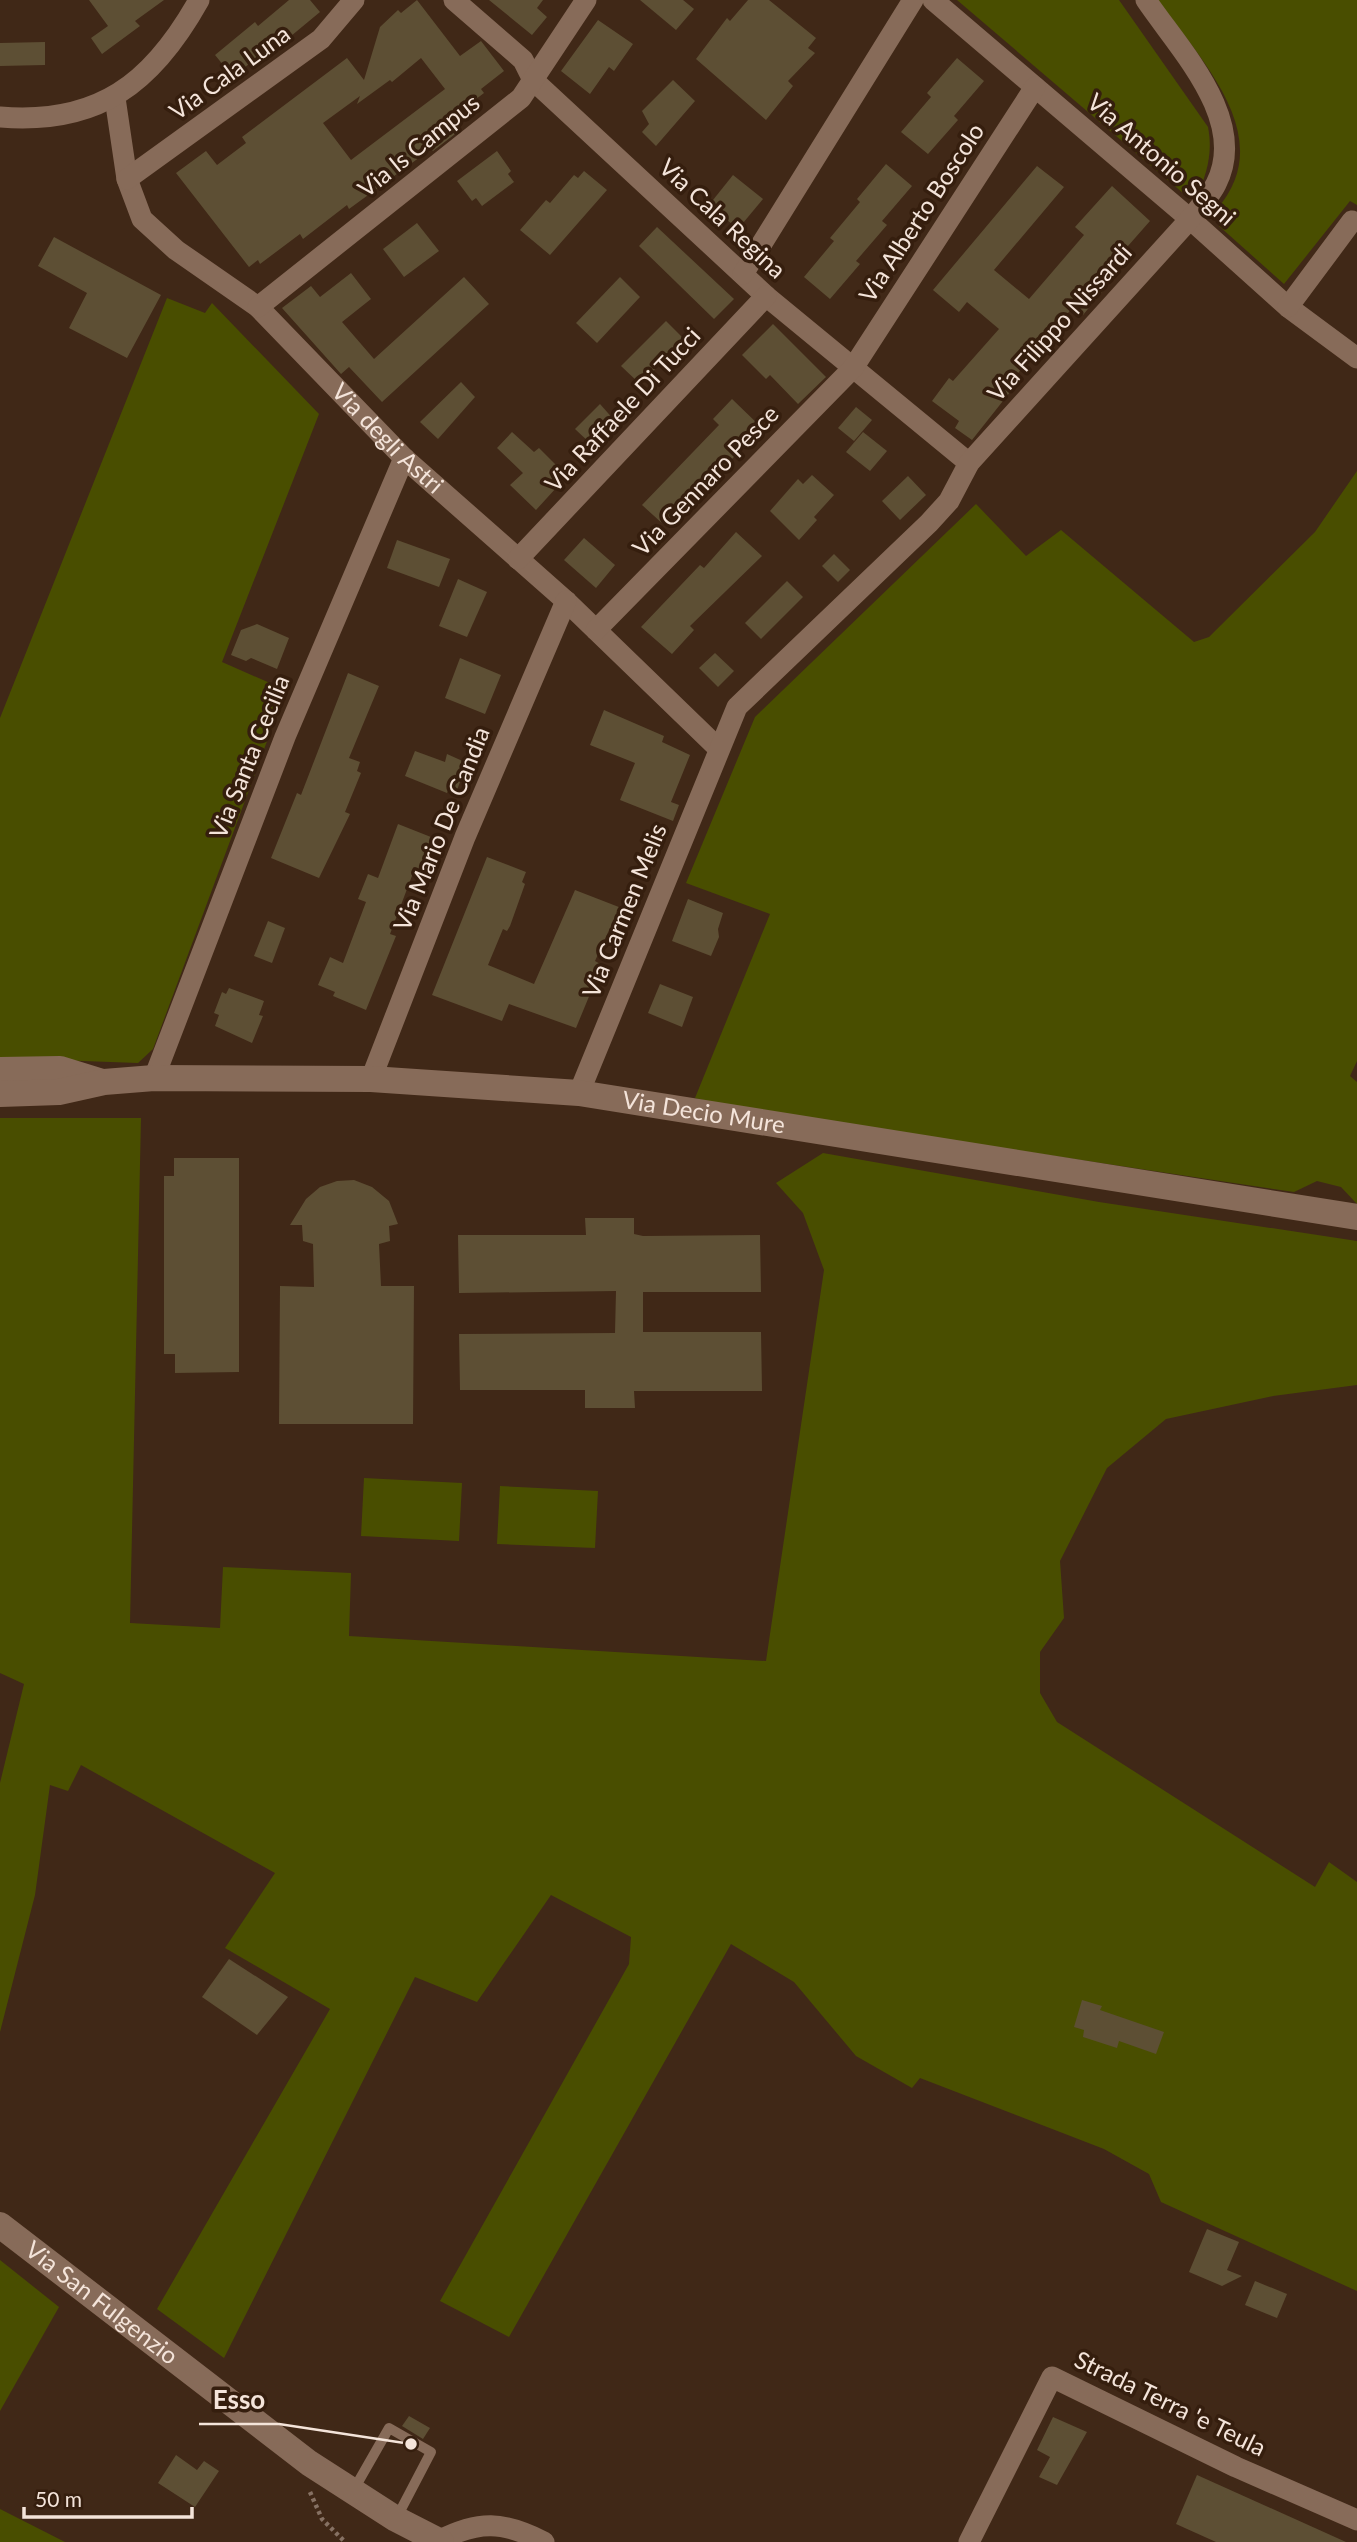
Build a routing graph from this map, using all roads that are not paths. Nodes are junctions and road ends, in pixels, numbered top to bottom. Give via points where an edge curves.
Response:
1 (199, 0) edge
2 (354, 0) edge
3 (454, 0) edge
4 (586, 0) edge
5 (913, 0) edge
6 (933, 0) edge
7 (1146, 0) edge
8 (533, 80) junction
9 (1035, 87) junction
10 (115, 98) junction
11 (0, 117) edge
12 (127, 179) junction
13 (1191, 219) junction
14 (1352, 221) dead end
15 (743, 274) junction
16 (766, 296) junction
17 (258, 307) junction
18 (1288, 307) junction
19 (1357, 358) edge
20 (853, 368) junction
21 (404, 458) junction
22 (968, 463) junction
23 (518, 559) junction
24 (566, 601) junction
25 (596, 630) junction
26 (719, 749) junction
27 (0, 1070) edge
28 (154, 1078) junction
29 (371, 1079) junction
30 (104, 1082) junction
31 (579, 1093) junction
32 (0, 1094) edge
33 (1357, 1217) edge
34 (0, 2225) edge
35 (353, 2492) junction
36 (1357, 2520) edge
37 (403, 2523) junction
38 (439, 2541) edge
39 (544, 2542) edge
40 (970, 2542) edge

1 - 10 street via 154,63
2 - 12 street, Via Cala Luna via 321,40
3 - 8 street, Via Cala Regina via 523,61
4 - 8 street, Via Is Campus
5 - 15 street
6 - 9 street, Via Antonio Segni
7 - 13 street, Via Filippo Nissardi via 1221,113 1224,137 1217,183
8 - 15 street, Via Cala Regina
8 - 17 street, Via Is Campus via 521,98
9 - 13 street, Via Antonio Segni
9 - 20 street, Via Alberto Boscolo
10 - 11 street via 74,113 34,120
10 - 12 street, Via degli Astri
12 - 17 street, Via degli Astri via 142,219 176,250
13 - 18 street, Via Antonio Segni
13 - 22 street, Via Filippo Nissardi
14 - 18 street
15 - 16 street, Via Cala Regina
16 - 20 street, Via Cala Regina
16 - 23 street, Via Raffaele Di Tucci
17 - 21 street, Via degli Astri
18 - 19 street, Via Antonio Segni
20 - 22 street, Via Cala Regina
20 - 25 street, Via Gennaro Pesce
21 - 23 street, Via degli Astri
21 - 28 street, Via Santa Cecilia via 285,737
22 - 26 street, Via Filippo Nissardi via 949,501 929,523 737,707
23 - 24 street, Via degli Astri
24 - 25 street, Via degli Astri
24 - 29 street, Via Mario De Candia
25 - 26 street, Via degli Astri
26 - 31 street, Via Carmen Melis
27 - 30 street, Via Decio Mure via 60,1069
28 - 29 street, Via Decio Mure
28 - 30 street, Via Decio Mure
29 - 31 street, Via Decio Mure
30 - 32 street, Via Decio Mure via 59,1091
31 - 33 street, Via Decio Mure
34 - 35 street, Via San Fulgenzio
35 - 37 street, Via San Fulgenzio
35 - 37 lane via 389,2428 431,2452
36 - 40 street, Strada Terra 'e Teula via 1052,2377
37 - 38 street, Via San Fulgenzio
38 - 39 street via 461,2529 488,2524 521,2530

